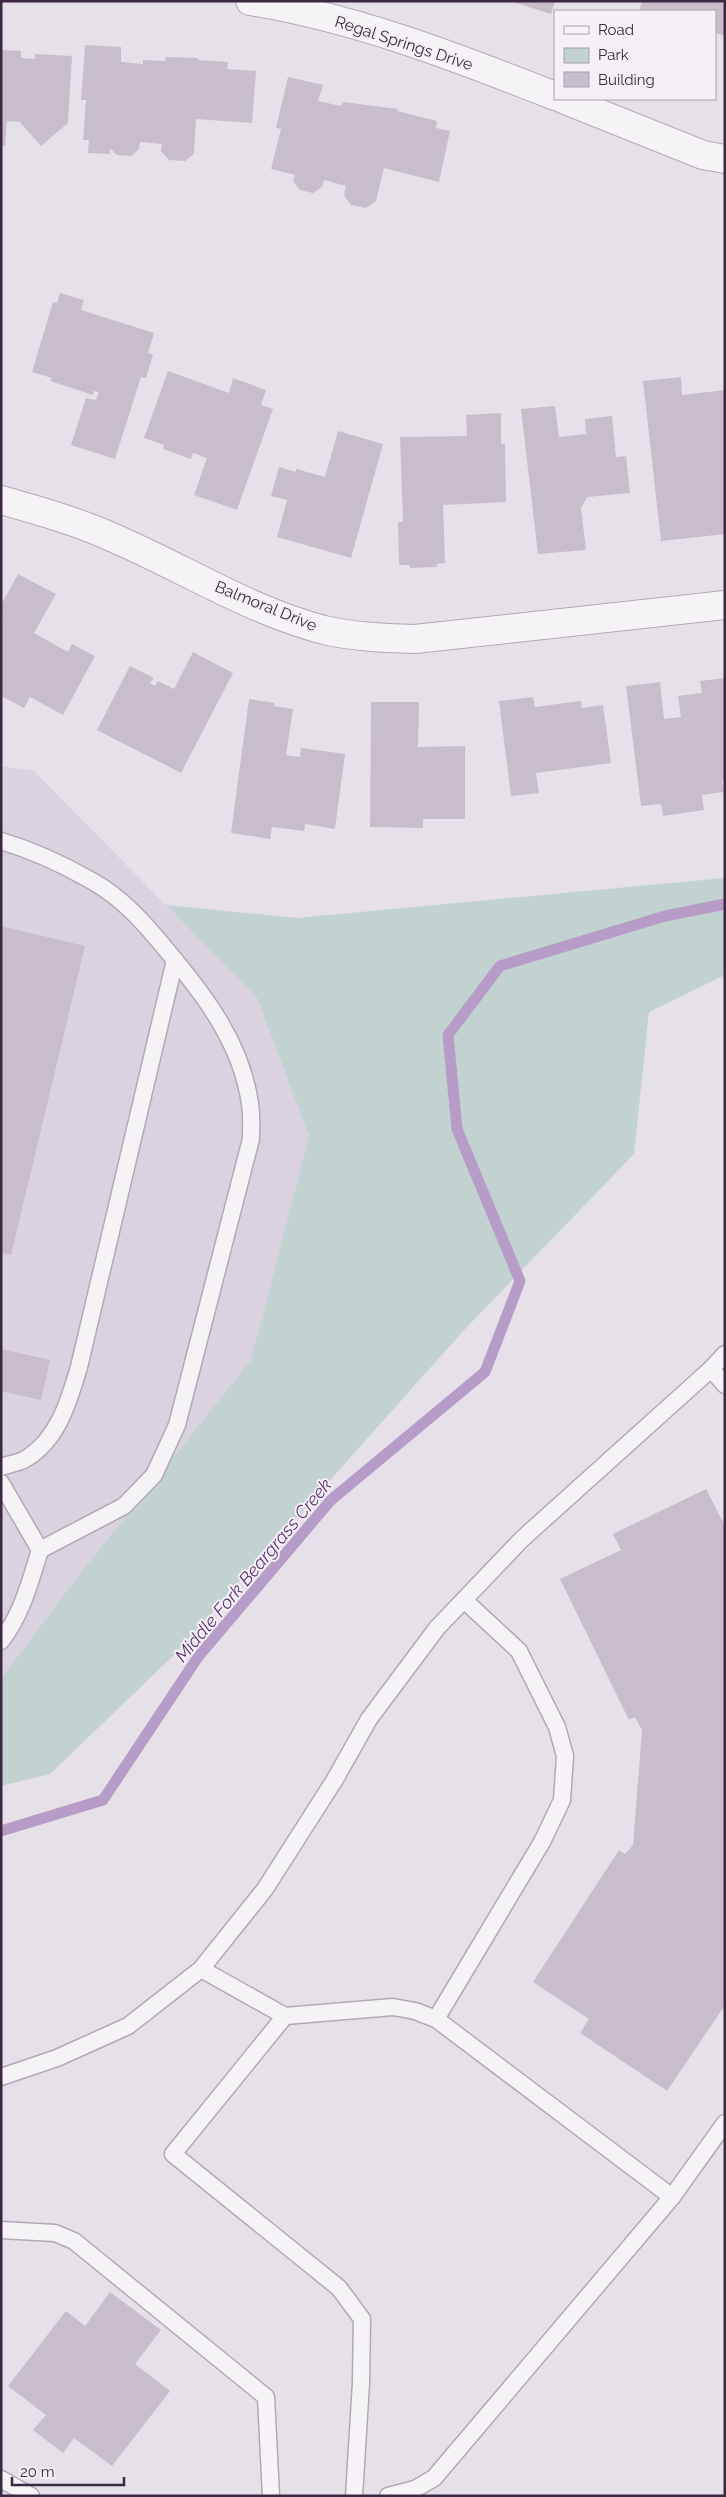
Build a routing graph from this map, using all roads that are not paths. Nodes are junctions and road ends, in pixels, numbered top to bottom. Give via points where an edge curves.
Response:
1 (250, 1) edge
2 (554, 96) edge
3 (565, 100) edge
4 (714, 157) edge
5 (725, 174) edge
6 (1, 500) edge
7 (725, 605) edge
8 (1, 841) edge
9 (175, 960) junction
10 (725, 1354) edge
11 (711, 1369) junction
12 (725, 1385) edge
13 (1, 1466) edge
14 (1, 1483) edge
15 (40, 1550) junction
16 (464, 1600) junction
17 (1, 1641) edge
18 (201, 1969) junction
19 (286, 2016) junction
20 (436, 2019) junction
21 (1, 2077) edge
22 (725, 2122) edge
23 (672, 2197) junction
24 (1, 2230) edge
25 (1, 2479) edge
26 (31, 2496) edge
27 (271, 2496) edge
28 (354, 2496) edge
29 (388, 2496) edge

1 - 2 street, Regal Springs Drive via 341,21 451,55
3 - 4 street
4 - 5 street
6 - 7 street, Balmoral Drive via 48,513 115,538 264,608 324,630 369,638 415,639
8 - 9 lane via 92,881 140,917
9 - 13 lane via 66,1411 48,1440 26,1459
9 - 15 lane via 219,1018 238,1057 250,1105 251,1138 177,1425 154,1475 124,1506
10 - 11 lane
11 - 12 lane
11 - 16 lane via 522,1539
14 - 15 lane
15 - 17 lane via 25,1598
16 - 18 lane via 437,1628 368,1719 334,1781 265,1889
16 - 20 lane via 519,1651 557,1727 565,1756 562,1800 542,1842
18 - 19 lane
18 - 21 lane via 128,2026 57,2058
19 - 20 lane via 393,2007
19 - 28 lane via 173,2154 339,2288 362,2319
20 - 23 lane
22 - 23 lane
23 - 29 lane via 434,2478 415,2489
24 - 27 lane via 55,2233 74,2241 266,2397
25 - 26 lane

